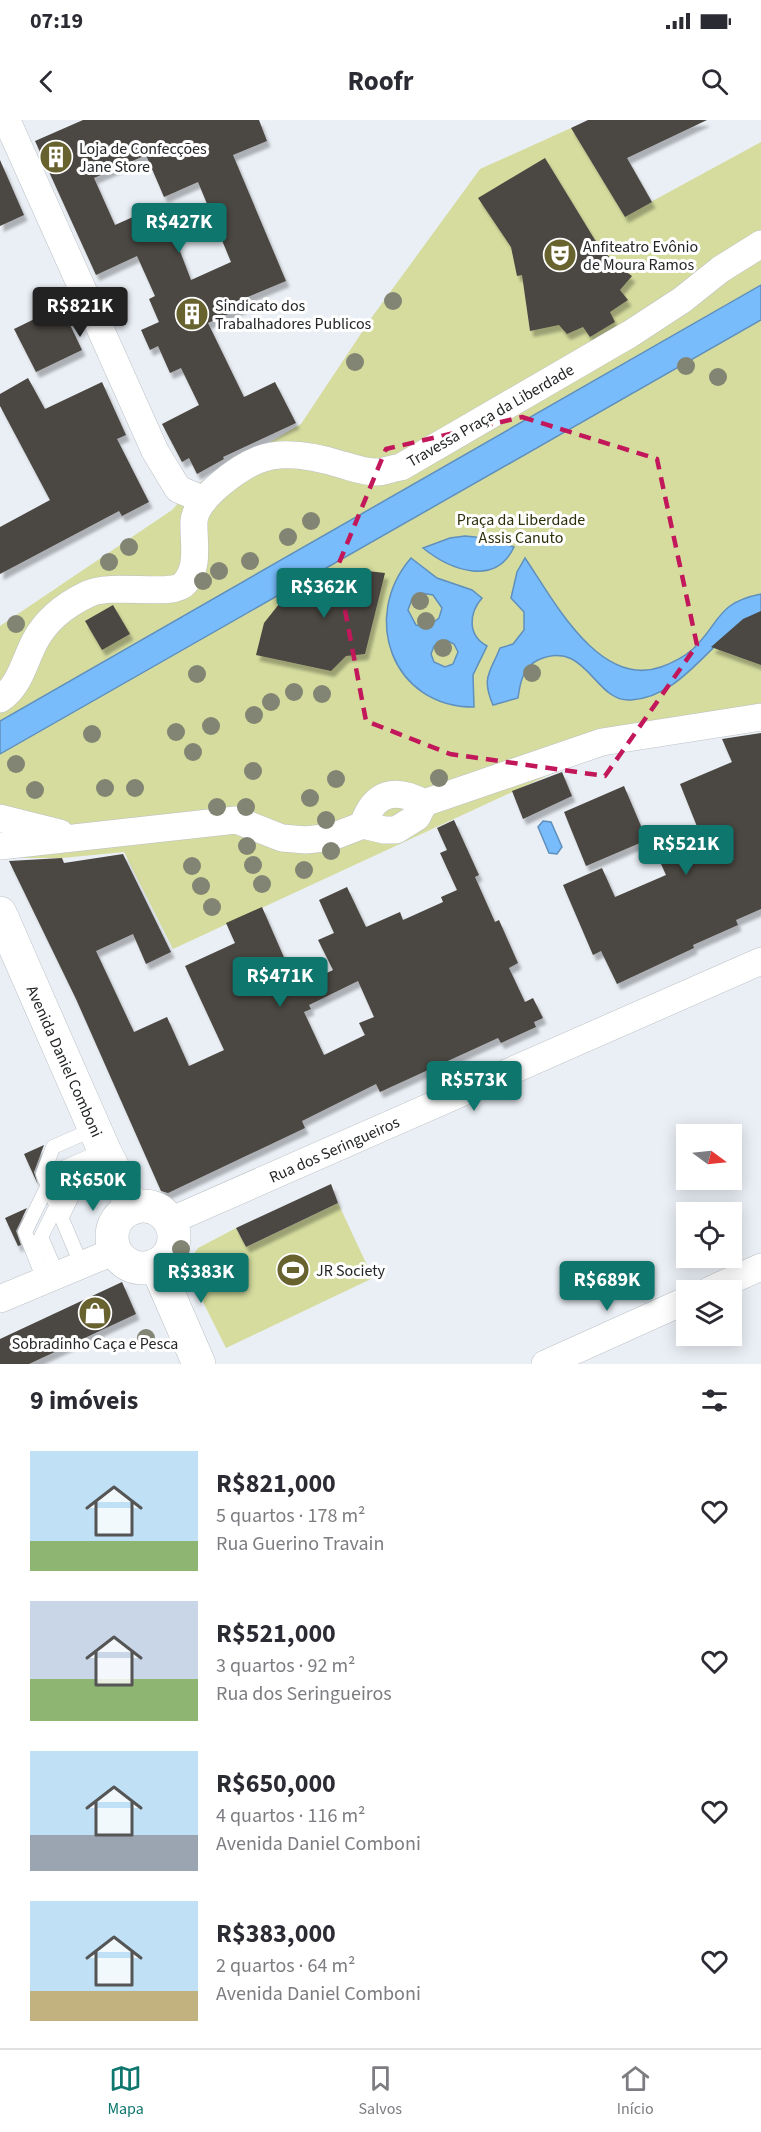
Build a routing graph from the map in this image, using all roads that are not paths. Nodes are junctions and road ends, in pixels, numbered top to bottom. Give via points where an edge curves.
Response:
1 (8, 123) edge
2 (761, 244) edge
3 (204, 500) junction
4 (0, 699) edge
5 (761, 717) edge
6 (0, 818) edge
7 (76, 837) junction
8 (0, 846) edge
9 (0, 913) edge
10 (761, 961) edge
11 (104, 1151) junction
12 (55, 1200) junction
13 (133, 1208) junction
14 (170, 1221) junction
15 (115, 1251) junction
16 (156, 1266) junction
17 (761, 1267) edge
18 (61, 1273) junction
19 (732, 1280) edge
20 (0, 1299) edge
21 (676, 1305) edge
22 (199, 1364) edge
23 (545, 1364) edge

1 - 3 street via 155,451 178,489
2 - 3 street, Travessa Praça da Liberdade via 630,334 401,467 378,472 300,455 259,459 232,474
3 - 4 street, Travessa Praça da Liberdade via 194,518 195,558 184,584 167,590 110,588 90,592 60,610 36,639 10,692
5 - 7 street via 602,742 424,803 417,816 396,830 363,825 332,837 306,840 282,838 236,820
6 - 7 street
7 - 8 street
9 - 11 street, Avenida Daniel Comboni
10 - 14 street, Rua dos Seringueiros
11 - 12 lane via 74,1192
11 - 12 lane via 63,1168
11 - 12 lane via 53,1147 43,1174
11 - 13 street, Avenida Daniel Comboni
12 - 18 lane
12 - 18 lane via 41,1237
12 - 18 lane via 25,1232
13 - 14 street via 154,1208
13 - 15 street via 124,1212 112,1230
14 - 16 street via 174,1241
15 - 16 street via 128,1265
15 - 18 street
16 - 22 street
17 - 19 street
18 - 20 street
21 - 23 street

